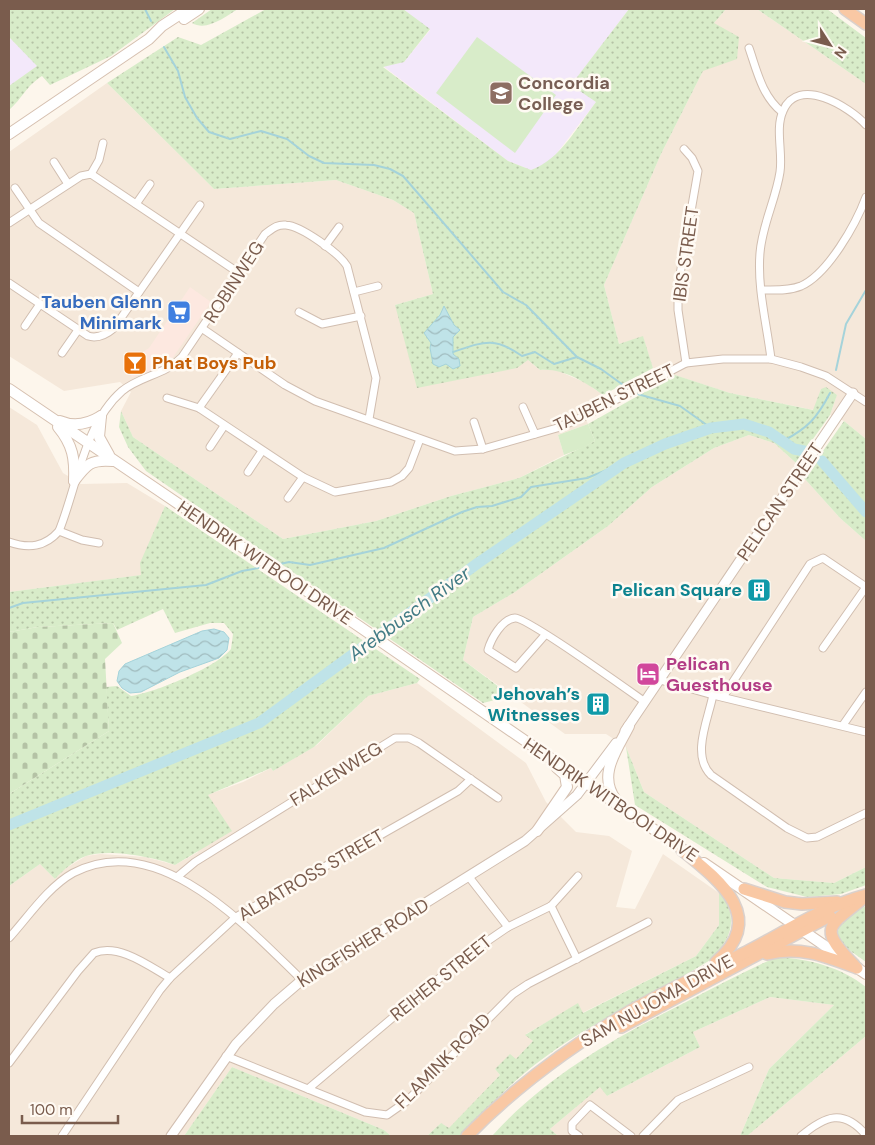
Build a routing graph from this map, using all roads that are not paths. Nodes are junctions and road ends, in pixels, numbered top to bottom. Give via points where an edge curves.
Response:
1 (188, 9) edge
2 (199, 9) edge
3 (845, 9) edge
4 (866, 24) edge
5 (149, 38) junction
6 (749, 48) dead end
7 (782, 112) junction
8 (866, 125) edge
9 (9, 134) edge
10 (103, 143) dead end
11 (684, 149) dead end
12 (54, 162) dead end
13 (91, 174) junction
14 (68, 184) junction
15 (150, 184) dead end
16 (15, 188) dead end
17 (866, 197) edge
18 (136, 204) junction
19 (200, 205) dead end
20 (29, 211) junction
21 (9, 223) edge
22 (339, 227) dead end
23 (181, 233) junction
24 (325, 246) junction
25 (239, 273) junction
26 (9, 283) edge
27 (378, 286) dead end
28 (762, 290) junction
29 (139, 292) junction
30 (354, 292) junction
31 (40, 304) junction
32 (299, 312) dead end
33 (361, 316) junction
34 (26, 326) dead end
35 (78, 330) junction
36 (203, 330) junction
37 (62, 353) dead end
38 (238, 353) junction
39 (771, 360) junction
40 (686, 363) junction
41 (9, 389) edge
42 (853, 393) junction
43 (167, 398) dead end
44 (866, 402) edge
45 (523, 407) dead end
46 (199, 408) junction
47 (101, 416) junction
48 (50, 417) junction
49 (369, 419) junction
50 (474, 422) dead end
51 (224, 426) junction
52 (536, 434) junction
53 (420, 439) junction
54 (89, 444) junction
55 (210, 447) dead end
56 (483, 449) junction
57 (262, 451) junction
58 (114, 461) junction
59 (248, 472) dead end
60 (303, 477) junction
61 (74, 481) junction
62 (288, 498) dead end
63 (59, 531) junction
64 (9, 542) edge
65 (99, 543) dead end
66 (866, 587) edge
67 (545, 635) junction
68 (824, 648) dead end
69 (660, 680) junction
70 (866, 692) edge
71 (713, 695) junction
72 (723, 698) junction
73 (645, 702) junction
74 (843, 725) junction
75 (629, 726) junction
76 (866, 732) edge
77 (534, 748) junction
78 (471, 779) junction
79 (587, 784) junction
80 (498, 798) dead end
81 (626, 809) junction
82 (866, 813) edge
83 (537, 831) junction
84 (682, 850) junction
85 (578, 876) dead end
86 (177, 877) junction
87 (469, 877) junction
88 (744, 889) junction
89 (866, 896) edge
90 (844, 902) junction
91 (551, 906) junction
92 (236, 916) junction
93 (648, 922) dead end
94 (508, 927) junction
95 (800, 927) junction
96 (9, 938) edge
97 (752, 958) junction
98 (577, 959) junction
99 (862, 971) edge
100 (703, 973) junction
101 (170, 978) junction
102 (302, 980) junction
103 (226, 1056) junction
104 (9, 1063) edge
105 (749, 1067) dead end
106 (308, 1089) junction
107 (866, 1134) edge
108 (62, 1136) edge
109 (171, 1136) edge
110 (468, 1136) edge
111 (478, 1136) edge
112 (579, 1136) edge
113 (631, 1136) edge
114 (643, 1136) edge
115 (801, 1136) edge

1 - 5 main road
2 - 5 main road via 165,32
3 - 4 highway
5 - 9 main road
6 - 7 street via 766,93
7 - 8 street via 788,102 812,95 840,104
7 - 28 street via 780,174 760,252
10 - 13 street
11 - 40 street, IBIS STREET via 698,171 678,286
12 - 14 street
13 - 14 street
13 - 18 street
14 - 20 street
15 - 18 street
16 - 20 street
17 - 28 street via 849,231 815,277 798,287
18 - 23 street
19 - 23 street
20 - 21 street
20 - 29 street via 39,223
22 - 24 street
23 - 25 street
23 - 29 street
24 - 25 street, ROBINWEG via 294,227 280,225 265,234
24 - 30 street, ROBINWEG via 344,260
25 - 36 street, ROBINWEG
26 - 31 street
27 - 30 street
28 - 39 street
29 - 35 street via 108,333 92,337
30 - 33 street, ROBINWEG
31 - 34 street
31 - 35 street
32 - 33 street via 322,324
33 - 49 street, ROBINWEG via 376,378
35 - 37 street
36 - 38 street, TAUBEN STREET
36 - 47 street, ROBINWEG via 172,367 123,390
38 - 46 street
38 - 49 street, TAUBEN STREET via 301,394
39 - 40 street, TAUBEN STREET via 723,359
39 - 42 street, TAUBEN STREET via 821,374
40 - 52 street, TAUBEN STREET via 586,416
41 - 48 main road, HENDRIK WITBOOI DRIVE
42 - 44 street, TAUBEN STREET
42 - 69 street, PELICAN STREET
43 - 46 street
45 - 52 street
46 - 51 street
47 - 48 main road via 90,423 79,424
47 - 54 street, ROBINWEG
47 - 58 main road via 99,437
48 - 54 main road, HENDRIK WITBOOI DRIVE
48 - 61 main road via 72,447
49 - 53 street, TAUBEN STREET
50 - 56 street
51 - 55 street
51 - 57 street
52 - 56 street, TAUBEN STREET
53 - 56 street, TAUBEN STREET via 455,451
53 - 60 street via 409,468 390,482 335,492
54 - 58 main road, HENDRIK WITBOOI DRIVE
54 - 61 street, ROBINWEG
57 - 59 street
57 - 60 street
58 - 61 main road via 91,462
58 - 77 main road, HENDRIK WITBOOI DRIVE
60 - 62 street
61 - 63 street, ROBINWEG
63 - 64 street via 34,547
63 - 65 street
66 - 68 street
66 - 72 street via 828,560 814,560
67 - 67 street via 516,668 488,650 500,629 511,619 522,619
67 - 73 street
69 - 71 street
69 - 73 street, PELICAN STREET
70 - 74 street
71 - 72 street
71 - 82 street via 700,752 704,768 711,775 787,828 807,838 817,837
72 - 74 street
73 - 75 street, PELICAN STREET
74 - 76 street
75 - 79 street, PELICAN STREET
75 - 81 main road via 609,766 607,778 611,793
77 - 79 main road, HENDRIK WITBOOI DRIVE
77 - 83 main road via 561,771 567,783 564,794
78 - 80 street, FALKENWEG
78 - 86 street, FALKENWEG via 419,743 409,738 395,738 195,862
78 - 92 street, ALBATROSS STREET via 458,791
79 - 81 main road, HENDRIK WITBOOI DRIVE
79 - 83 street, KINGFISHER ROAD
81 - 84 main road, HENDRIK WITBOOI DRIVE
83 - 87 street, KINGFISHER ROAD via 512,851
84 - 88 main road, HENDRIK WITBOOI DRIVE
84 - 100 highway via 727,889 737,913 733,944
85 - 91 street, REIHER STREET
86 - 92 street
86 - 96 street via 127,863 86,868 56,887
87 - 94 street
87 - 102 street, KINGFISHER ROAD
88 - 90 highway via 785,902
88 - 95 main road, HENDRIK WITBOOI DRIVE
89 - 90 highway, SAM NUJOMA DRIVE
89 - 95 highway, SAM NUJOMA DRIVE
89 - 99 highway via 834,923 831,931 835,945
90 - 95 highway, SAM NUJOMA DRIVE
91 - 94 street, REIHER STREET
91 - 98 street
92 - 101 street, ALBATROSS STREET
92 - 102 street
93 - 98 street, FLAMINK ROAD
94 - 106 street, REIHER STREET via 467,955
95 - 97 highway, SAM NUJOMA DRIVE
95 - 99 main road, HENDRIK WITBOOI DRIVE
95 - 100 highway, SAM NUJOMA DRIVE
97 - 99 highway via 780,951 797,951 827,956
97 - 111 highway, SAM NUJOMA DRIVE via 634,1019 575,1055 535,1084
98 - 106 street, FLAMINK ROAD via 513,994 407,1101 387,1115 365,1112
100 - 110 highway, SAM NUJOMA DRIVE via 574,1046 525,1082
101 - 104 street via 114,951 94,953
101 - 108 street, ALBATROSS STREET
102 - 103 street, KINGFISHER ROAD via 254,1023
103 - 106 street, FLAMINK ROAD
103 - 109 street, KINGFISHER ROAD
105 - 114 street via 678,1100
107 - 115 street via 852,1121 831,1118 817,1123
112 - 113 street via 572,1131 572,1124 590,1105

